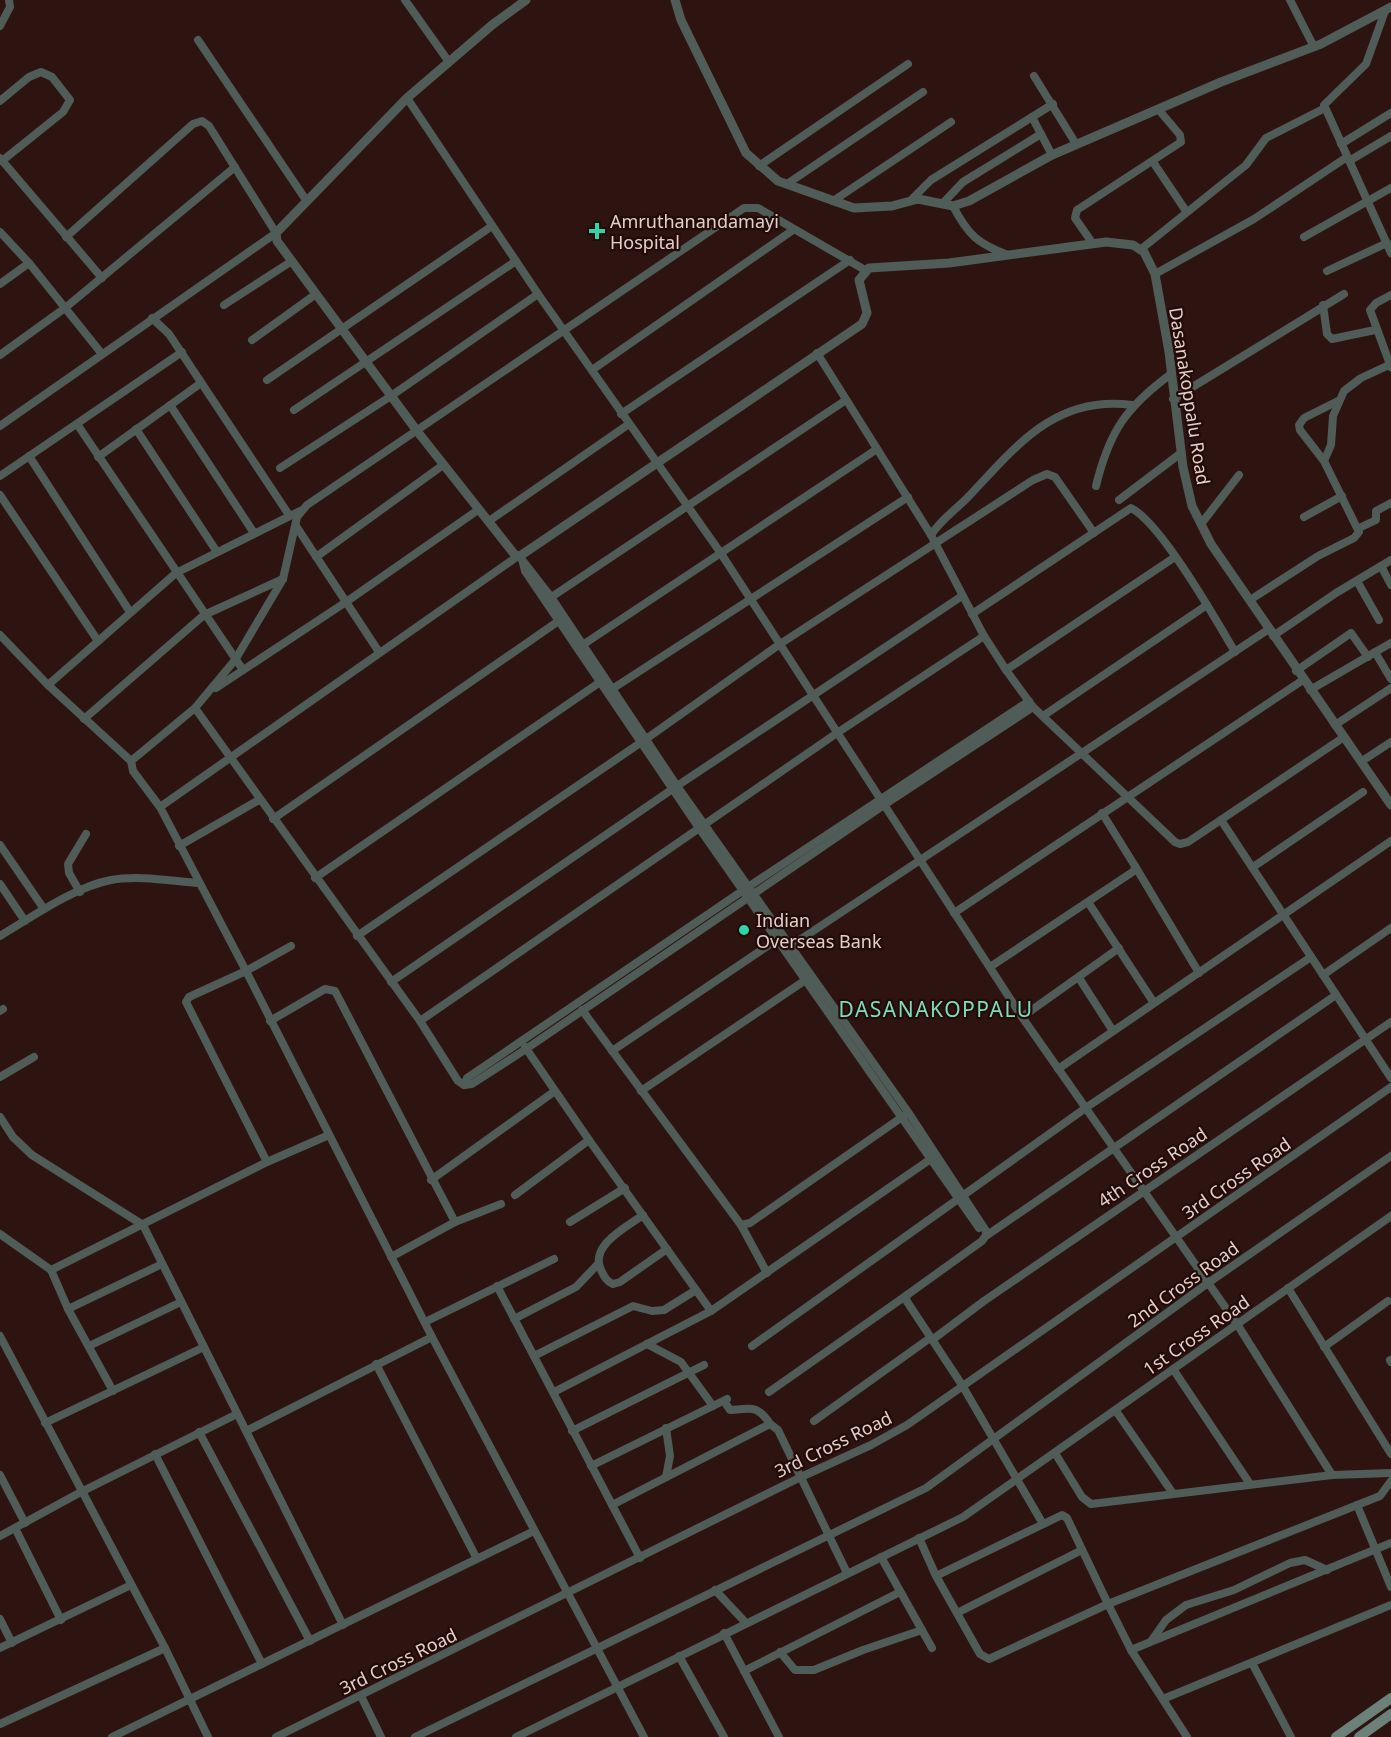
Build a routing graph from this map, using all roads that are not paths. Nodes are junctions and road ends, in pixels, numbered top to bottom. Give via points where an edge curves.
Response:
1 (9, 0) edge
2 (405, 0) edge
3 (526, 0) edge
4 (675, 0) edge
5 (1290, 0) edge
6 (1388, 9) edge
7 (0, 26) edge
8 (198, 40) dead end
9 (1314, 47) junction
10 (449, 62) junction
11 (908, 64) dead end
12 (1034, 76) dead end
13 (923, 92) dead end
14 (407, 98) junction
15 (0, 101) edge
16 (1053, 104) junction
17 (1325, 108) junction
18 (1158, 109) junction
19 (1391, 113) edge
20 (1032, 117) junction
21 (951, 122) dead end
22 (1041, 134) junction
23 (1391, 136) edge
24 (1076, 144) junction
25 (1341, 144) junction
26 (1052, 155) junction
27 (1348, 159) junction
28 (1, 160) edge
29 (1153, 162) junction
30 (759, 166) junction
31 (235, 167) junction
32 (787, 184) junction
33 (1391, 188) edge
34 (306, 200) junction
35 (911, 200) junction
36 (833, 201) junction
37 (1368, 201) junction
38 (948, 204) junction
39 (1186, 211) junction
40 (492, 226) junction
41 (793, 230) junction
42 (0, 232) edge
43 (276, 233) junction
44 (66, 237) junction
45 (1304, 237) dead end
46 (1387, 238) edge
47 (1093, 244) junction
48 (1140, 250) junction
49 (1391, 252) edge
50 (1010, 256) junction
51 (850, 260) junction
52 (292, 261) junction
53 (516, 261) junction
54 (29, 263) junction
55 (865, 270) junction
56 (1327, 271) dead end
57 (1155, 274) junction
58 (102, 278) junction
59 (0, 284) edge
60 (316, 294) junction
61 (538, 294) junction
62 (1344, 294) dead end
63 (1391, 295) edge
64 (224, 305) dead end
65 (1323, 305) junction
66 (65, 308) junction
67 (152, 318) junction
68 (342, 329) junction
69 (563, 329) junction
70 (1375, 330) junction
71 (252, 340) dead end
72 (182, 352) junction
73 (817, 353) junction
74 (102, 354) junction
75 (0, 355) edge
76 (364, 361) junction
77 (1391, 365) edge
78 (592, 370) junction
79 (1171, 374) junction
80 (267, 380) dead end
81 (201, 383) junction
82 (391, 396) junction
83 (1173, 399) junction
84 (846, 400) junction
85 (1339, 400) junction
86 (170, 405) junction
87 (1132, 405) junction
88 (294, 410) dead end
89 (621, 414) junction
90 (77, 424) junction
91 (629, 424) junction
92 (0, 426) edge
93 (136, 429) junction
94 (417, 431) junction
95 (877, 448) junction
96 (1181, 453) junction
97 (29, 456) junction
98 (98, 457) junction
99 (1324, 461) junction
100 (657, 462) junction
101 (443, 465) junction
102 (280, 468) dead end
103 (1239, 475) dead end
104 (0, 476) edge
105 (1096, 486) dead end
106 (0, 495) edge
107 (1342, 496) junction
108 (908, 497) junction
109 (1119, 500) dead end
110 (1391, 503) edge
111 (686, 506) junction
112 (477, 510) junction
113 (300, 511) junction
114 (288, 515) junction
115 (1304, 517) dead end
116 (489, 521) junction
117 (1201, 524) junction
118 (296, 526) junction
119 (1359, 528) junction
120 (254, 533) junction
121 (1094, 533) junction
122 (931, 535) junction
123 (936, 543) junction
124 (217, 552) junction
125 (720, 552) junction
126 (316, 557) junction
127 (1175, 557) junction
128 (520, 559) junction
129 (1391, 560) edge
130 (1381, 566) junction
131 (176, 573) junction
132 (282, 579) junction
133 (1357, 581) junction
134 (1391, 585) edge
135 (962, 596) junction
136 (548, 599) junction
137 (751, 599) junction
138 (1250, 600) junction
139 (346, 602) junction
140 (1207, 605) junction
141 (130, 612) junction
142 (972, 614) junction
143 (204, 615) junction
144 (561, 619) junction
145 (1379, 620) dead end
146 (1271, 633) junction
147 (0, 635) edge
148 (984, 636) junction
149 (98, 641) junction
150 (1391, 643) edge
151 (780, 644) junction
152 (580, 646) junction
153 (379, 652) junction
154 (1235, 652) junction
155 (1371, 655) junction
156 (235, 660) junction
157 (243, 670) junction
158 (1006, 670) junction
159 (1296, 671) junction
160 (1391, 679) edge
161 (602, 680) junction
162 (1303, 681) junction
163 (48, 685) junction
164 (1391, 688) edge
165 (610, 690) junction
166 (1310, 690) junction
167 (208, 693) junction
168 (812, 695) junction
169 (1031, 704) junction
170 (195, 708) junction
171 (1043, 716) junction
172 (84, 719) junction
173 (1335, 725) junction
174 (837, 733) junction
175 (1344, 737) junction
176 (643, 741) junction
177 (1391, 742) edge
178 (1083, 755) junction
179 (230, 756) junction
180 (131, 761) junction
181 (1362, 761) junction
182 (675, 788) junction
183 (1363, 792) dead end
184 (1127, 796) junction
185 (259, 800) junction
186 (882, 802) junction
187 (1391, 805) edge
188 (160, 807) junction
189 (1102, 813) junction
190 (273, 819) junction
191 (1221, 820) junction
192 (702, 827) junction
193 (86, 834) dead end
194 (1391, 841) edge
195 (0, 845) edge
196 (179, 846) junction
197 (922, 861) junction
198 (1135, 866) junction
199 (1253, 867) junction
200 (315, 878) junction
201 (0, 884) edge
202 (199, 884) junction
203 (80, 892) junction
204 (748, 893) junction
205 (1088, 902) junction
206 (44, 909) junction
207 (954, 913) junction
208 (1285, 915) junction
209 (25, 921) junction
210 (1391, 928) edge
211 (0, 935) edge
212 (357, 936) junction
213 (778, 939) junction
214 (291, 946) dead end
215 (788, 948) junction
216 (1119, 948) junction
217 (1311, 957) junction
218 (990, 967) junction
219 (246, 971) junction
220 (1199, 973) junction
221 (1323, 975) junction
222 (808, 978) junction
223 (1079, 978) junction
224 (391, 982) junction
225 (1336, 995) junction
226 (1154, 1003) junction
227 (582, 1010) junction
228 (1022, 1017) junction
229 (270, 1021) junction
230 (420, 1021) junction
231 (1391, 1022) edge
232 (1113, 1031) junction
233 (1365, 1039) junction
234 (524, 1046) junction
235 (612, 1051) junction
236 (34, 1057) dead end
237 (1058, 1069) junction
238 (0, 1077) edge
239 (1391, 1078) edge
240 (1391, 1088) edge
241 (555, 1091) junction
242 (641, 1092) junction
243 (1086, 1107) junction
244 (905, 1114) junction
245 (0, 1117) edge
246 (329, 1135) junction
247 (589, 1140) junction
248 (1113, 1149) junction
249 (1391, 1156) edge
250 (933, 1157) junction
251 (267, 1161) junction
252 (431, 1180) junction
253 (625, 1188) junction
254 (1143, 1191) junction
255 (515, 1195) dead end
256 (959, 1196) junction
257 (501, 1204) dead end
258 (643, 1215) junction
259 (1391, 1216) edge
260 (455, 1222) junction
261 (570, 1222) dead end
262 (741, 1225) junction
263 (143, 1226) junction
264 (0, 1234) edge
265 (986, 1235) junction
266 (1176, 1238) junction
267 (667, 1249) junction
268 (391, 1257) junction
269 (554, 1259) dead end
270 (162, 1264) junction
271 (598, 1264) junction
272 (51, 1270) junction
273 (767, 1273) junction
274 (1208, 1283) junction
275 (496, 1286) junction
276 (1288, 1288) junction
277 (696, 1290) junction
278 (907, 1295) junction
279 (1388, 1301) dead end
280 (181, 1302) junction
281 (68, 1309) junction
282 (711, 1311) junction
283 (514, 1319) junction
284 (425, 1322) junction
285 (1237, 1324) junction
286 (0, 1336) edge
287 (432, 1337) junction
288 (931, 1339) junction
289 (648, 1344) junction
290 (89, 1346) junction
291 (752, 1346) dead end
292 (204, 1347) junction
293 (1324, 1347) junction
294 (534, 1356) junction
295 (376, 1364) junction
296 (704, 1365) dead end
297 (1173, 1369) junction
298 (689, 1374) junction
299 (962, 1385) junction
300 (113, 1391) junction
301 (554, 1392) junction
302 (769, 1392) dead end
303 (713, 1406) junction
304 (1116, 1411) junction
305 (237, 1414) junction
306 (814, 1421) dead end
307 (45, 1423) junction
308 (770, 1424) junction
309 (666, 1428) junction
310 (246, 1431) junction
311 (572, 1431) junction
312 (199, 1432) junction
313 (994, 1438) junction
314 (1055, 1453) junction
315 (155, 1454) junction
316 (1391, 1454) edge
317 (591, 1466) junction
318 (1391, 1473) edge
319 (0, 1475) edge
320 (1332, 1475) junction
321 (666, 1477) junction
322 (801, 1477) junction
323 (1018, 1478) junction
324 (1391, 1481) edge
325 (1250, 1484) junction
326 (81, 1492) junction
327 (1172, 1492) junction
328 (612, 1505) junction
329 (1358, 1505) junction
330 (25, 1523) junction
331 (1042, 1524) junction
332 (15, 1527) junction
333 (534, 1532) junction
334 (829, 1534) junction
335 (0, 1536) edge
336 (919, 1538) junction
337 (1391, 1543) edge
338 (1082, 1550) junction
339 (1375, 1550) junction
340 (881, 1557) junction
341 (640, 1558) junction
342 (477, 1559) junction
343 (1327, 1570) junction
344 (847, 1573) junction
345 (936, 1576) junction
346 (131, 1585) junction
347 (1391, 1587) edge
348 (716, 1590) junction
349 (900, 1592) junction
350 (568, 1593) junction
351 (1108, 1604) junction
352 (1391, 1605) edge
353 (957, 1613) junction
354 (0, 1619) edge
355 (62, 1620) junction
356 (746, 1623) junction
357 (343, 1624) junction
358 (922, 1630) junction
359 (724, 1633) junction
360 (310, 1641) junction
361 (1150, 1642) junction
362 (12, 1643) junction
363 (0, 1648) edge
364 (165, 1648) junction
365 (932, 1648) dead end
366 (596, 1649) junction
367 (1131, 1650) junction
368 (780, 1652) junction
369 (679, 1656) junction
370 (1252, 1662) junction
371 (262, 1664) junction
372 (744, 1671) junction
373 (617, 1687) junction
374 (361, 1696) junction
375 (1391, 1698) edge
376 (189, 1699) junction
377 (1163, 1699) junction
378 (1391, 1713) edge
379 (0, 1724) edge
380 (112, 1737) edge
381 (208, 1737) edge
382 (276, 1737) edge
383 (381, 1737) edge
384 (415, 1737) edge
385 (516, 1737) edge
386 (644, 1737) edge
387 (724, 1737) edge
388 (779, 1737) edge
389 (1187, 1737) edge
390 (1291, 1737) edge
391 (1336, 1737) edge
392 (1359, 1737) edge

1 - 7 street via 10,7
2 - 10 street
3 - 10 street
4 - 30 street via 738,139
5 - 9 street
6 - 9 street
6 - 17 street via 1366,64 1328,100
8 - 34 street
9 - 18 street
10 - 14 street
11 - 30 street
12 - 16 street
13 - 32 street
14 - 34 street
14 - 40 street
15 - 28 street via 41,72 52,77 70,100 63,112
16 - 20 street
16 - 24 street
17 - 25 street
17 - 39 street via 1266,138 1246,165
18 - 24 street
18 - 29 street via 1180,135 1181,142
19 - 25 street
20 - 22 street
20 - 35 street via 932,180
21 - 36 street
22 - 26 street
22 - 38 street via 963,182
23 - 27 street
24 - 26 street
25 - 27 street
26 - 38 street via 969,201
27 - 37 street
27 - 57 street via 1254,219
28 - 44 street
29 - 39 street
29 - 47 street via 1077,210 1075,218
30 - 32 street
31 - 43 street
31 - 44 street via 209,126 202,121 193,124
31 - 58 street
32 - 36 street
33 - 37 street
34 - 43 street
35 - 36 street via 867,208
35 - 38 street
37 - 45 street
37 - 46 street
38 - 50 street via 974,238
39 - 48 street
40 - 53 street
40 - 68 street
41 - 51 street
41 - 69 street via 748,206
41 - 78 street
42 - 54 street
43 - 52 street via 277,241
43 - 67 street
44 - 58 street
46 - 49 street
46 - 56 street
47 - 48 street via 1133,245
47 - 50 street
48 - 57 street, Dasanakoppalu Road
50 - 55 street
51 - 55 street
51 - 89 street
52 - 60 street
52 - 64 street
53 - 61 street
53 - 76 street
54 - 59 street
54 - 66 street
55 - 73 street via 860,280 866,318
57 - 79 street, Dasanakoppalu Road
58 - 66 street
60 - 68 street
60 - 71 street
61 - 69 street
61 - 82 street
62 - 65 street
63 - 70 street via 1370,310
65 - 70 street via 1327,334 1332,339
65 - 83 street
66 - 74 street
66 - 75 street
67 - 72 street
67 - 74 street
68 - 76 street
68 - 80 street
69 - 78 street
69 - 94 street
70 - 77 street
72 - 81 street
72 - 90 street
73 - 84 street
73 - 100 street
74 - 92 street
76 - 82 street
76 - 88 street
77 - 85 street via 1361,378
78 - 89 street
79 - 83 street, Dasanakoppalu Road
79 - 87 street
81 - 86 street
81 - 114 street
82 - 94 street
82 - 102 street
83 - 96 street, Dasanakoppalu Road
84 - 95 street
84 - 111 street
85 - 99 street
85 - 99 street via 1304,418 1299,425
86 - 93 street
86 - 120 street
87 - 105 street via 1101,465
87 - 122 street via 1090,405 1046,423 1028,436
89 - 91 street
90 - 97 street
90 - 98 street
91 - 100 street
91 - 116 street
93 - 98 street
93 - 124 street
94 - 101 street
94 - 113 street
95 - 108 street
95 - 125 street
96 - 109 street
96 - 117 street, Dasanakoppalu Road via 1192,506
97 - 104 street
97 - 141 street
98 - 131 street
99 - 107 street
100 - 111 street
100 - 128 street
101 - 112 street
101 - 126 street
103 - 117 street
106 - 149 street
107 - 115 street
107 - 119 street
108 - 122 street
108 - 137 street
110 - 119 street via 1376,511 1376,520
111 - 125 street
111 - 136 street
112 - 116 street
112 - 139 street
113 - 114 street
113 - 118 street
114 - 120 street
116 - 128 street
117 - 138 street, Dasanakoppalu Road via 1210,544
118 - 126 street
118 - 132 street
119 - 138 street via 1354,537
120 - 124 street
121 - 123 street via 1055,477 1047,474
121 - 127 street via 1131,508
121 - 142 street
122 - 123 street
123 - 135 street
123 - 151 street
124 - 131 street
125 - 137 street
125 - 152 street
126 - 139 street
127 - 140 street
127 - 158 street
128 - 136 street
128 - 153 street
129 - 130 street
130 - 133 street
130 - 134 street
131 - 141 street
131 - 143 street
132 - 143 street
132 - 156 street
133 - 145 street
133 - 146 street
135 - 142 street
135 - 168 street
136 - 144 street
137 - 151 street
137 - 165 street
138 - 146 street, Dasanakoppalu Road
139 - 153 street
139 - 157 street
140 - 154 street
140 - 171 street
141 - 149 street
142 - 148 street
143 - 156 street
143 - 172 street
144 - 152 street
144 - 190 street
146 - 154 street
146 - 159 street, Dasanakoppalu Road
147 - 163 street
148 - 158 street
148 - 174 street
149 - 163 street
150 - 155 street
151 - 168 street
151 - 176 street
152 - 161 street
153 - 179 street
154 - 178 street
155 - 159 street via 1350,633
155 - 160 street
155 - 166 street
156 - 157 street
156 - 167 street
157 - 167 street
158 - 169 street
159 - 162 street, Dasanakoppalu Road
161 - 165 street
161 - 200 street
162 - 166 street, Dasanakoppalu Road
162 - 184 street
163 - 172 street
164 - 173 street
165 - 176 street
166 - 173 street, Dasanakoppalu Road
167 - 170 street
168 - 174 street
168 - 182 street
169 - 171 street
169 - 186 street
170 - 179 street
170 - 180 street
171 - 178 street
172 - 180 street
173 - 175 street, Dasanakoppalu Road
174 - 186 street
174 - 192 street
175 - 181 street, Dasanakoppalu Road
175 - 191 street
176 - 182 street
176 - 212 street
177 - 181 street
178 - 184 street
178 - 197 street
179 - 185 street
179 - 188 street
180 - 188 street via 133,771
181 - 187 street, Dasanakoppalu Road
182 - 192 street
182 - 224 street
183 - 199 street
184 - 189 street
184 - 191 street via 1179,844
185 - 190 street
185 - 196 street
186 - 197 street
186 - 204 street
188 - 196 street
189 - 198 street
189 - 207 street
190 - 200 street
191 - 199 street
192 - 204 street
192 - 230 street
193 - 203 street via 68,864
194 - 208 street
195 - 206 street
196 - 202 street
197 - 207 street
197 - 215 street
198 - 205 street via 1131,874
198 - 220 street
199 - 208 street
200 - 212 street
201 - 209 street
202 - 203 street via 128,878
202 - 219 street
203 - 206 street
204 - 213 street
204 - 215 street
204 - 227 street
204 - 234 street
205 - 216 street
205 - 218 street
206 - 209 street
207 - 218 street
208 - 217 street
208 - 220 street
209 - 211 street
210 - 221 street
212 - 224 street
213 - 215 street
213 - 235 street
214 - 219 street
215 - 222 street
216 - 223 street
216 - 226 street
217 - 221 street
217 - 243 street
218 - 228 street
219 - 229 street
219 - 251 street via 189,997 186,1002
220 - 226 street
221 - 225 street
222 - 242 street
222 - 244 street
223 - 228 street
223 - 232 street
224 - 230 street
225 - 233 street
225 - 248 street
226 - 232 street
227 - 234 street
227 - 235 street
228 - 237 street
229 - 246 street
229 - 252 street via 325,989 335,991
230 - 234 street via 458,1082 464,1085 467,1078
231 - 233 street, 4th Cross Road
232 - 237 street
233 - 239 street
233 - 254 street, 4th Cross Road
234 - 241 street
235 - 242 street
236 - 238 street
237 - 243 street
240 - 266 street, 3rd Cross Road
241 - 247 street
241 - 252 street
242 - 262 street
243 - 248 street
243 - 256 street
244 - 250 street
244 - 262 street via 750,1223
245 - 263 street via 32,1155
246 - 251 street
246 - 268 street
247 - 253 street
247 - 255 street
248 - 254 street
248 - 265 street
249 - 274 street, 2nd Cross Road
250 - 256 street
250 - 273 street
251 - 263 street
252 - 260 street
253 - 258 street
253 - 261 street
254 - 266 street
254 - 288 street, 4th Cross Road
256 - 265 street
256 - 291 street
257 - 260 street
258 - 267 street
258 - 271 street via 605,1243
259 - 276 street, 1st Cross Road
260 - 268 street
262 - 273 street
263 - 270 street
263 - 272 street
264 - 272 street
265 - 278 street
266 - 274 street
266 - 299 street, 3rd Cross Road
267 - 271 street via 616,1284 609,1283
267 - 277 street
268 - 284 street
269 - 275 street
270 - 280 street
270 - 281 street
271 - 283 street via 576,1287
272 - 281 street
273 - 282 street
274 - 285 street
274 - 313 street, 2nd Cross Road
275 - 283 street
275 - 284 street
276 - 285 street, 1st Cross Road
276 - 293 street
277 - 282 street
277 - 294 street via 664,1310 633,1306
278 - 288 street via 906,1300
278 - 302 street
279 - 293 street
280 - 290 street
280 - 292 street
281 - 290 street
282 - 289 street
283 - 294 street
284 - 287 street
285 - 297 street, 1st Cross Road
285 - 320 street
286 - 307 street
287 - 295 street
287 - 333 street
288 - 299 street
288 - 306 street, 4th Cross Road
289 - 298 street via 681,1362
289 - 301 street
290 - 300 street
292 - 300 street
292 - 305 street
293 - 316 street
294 - 301 street
295 - 310 street
295 - 342 street
296 - 298 street
297 - 304 street, 1st Cross Road
297 - 325 street
298 - 303 street
298 - 311 street
299 - 313 street
299 - 322 street, 3rd Cross Road via 871,1445
300 - 307 street
301 - 311 street
303 - 308 street via 725,1400 730,1410 755,1408 762,1411
303 - 309 street
304 - 314 street, 1st Cross Road
304 - 327 street
305 - 310 street
305 - 312 street
307 - 326 street
308 - 321 street
308 - 322 street via 778,1430
309 - 317 street
309 - 321 street via 670,1456
310 - 357 street
311 - 317 street
312 - 315 street
312 - 360 street
313 - 323 street
313 - 334 street, 2nd Cross Road via 926,1488
314 - 323 street, 1st Cross Road
314 - 327 street via 1082,1497 1091,1504
315 - 326 street
315 - 371 street
317 - 328 street
318 - 320 street
319 - 330 street
320 - 325 street
321 - 328 street
322 - 334 street
322 - 341 street, 3rd Cross Road
323 - 331 street
323 - 336 street, 1st Cross Road via 963,1516
324 - 329 street via 1380,1496
325 - 327 street
326 - 330 street
326 - 346 street
328 - 341 street
329 - 339 street
329 - 351 street
330 - 332 street
331 - 338 street via 1065,1516
331 - 345 street
332 - 335 street
332 - 355 street
333 - 342 street
333 - 350 street
334 - 344 street
334 - 348 street, 2nd Cross Road
336 - 340 street, 1st Cross Road
336 - 345 street
337 - 339 street
338 - 351 street
338 - 353 street
339 - 343 street
339 - 347 street
340 - 344 street, 1st Cross Road
340 - 349 street
341 - 350 street, 3rd Cross Road
342 - 357 street
343 - 361 street
343 - 361 street via 1297,1560 1234,1590 1186,1605 1166,1620
344 - 356 street, 1st Cross Road
345 - 353 street
346 - 355 street
346 - 364 street
348 - 356 street
348 - 366 street, 2nd Cross Road
349 - 358 street
349 - 368 street
350 - 366 street
350 - 374 street, 3rd Cross Road
351 - 353 street via 989,1659 980,1654
351 - 367 street
352 - 370 street
354 - 362 street
355 - 362 street
356 - 359 street, 1st Cross Road
357 - 360 street
358 - 365 street
358 - 368 street via 814,1670 801,1672 789,1665
359 - 369 street, 1st Cross Road
359 - 372 street
360 - 371 street
361 - 367 street
362 - 363 street
364 - 376 street
364 - 379 street
366 - 373 street
366 - 384 street, 2nd Cross Road
367 - 377 street
368 - 372 street
369 - 373 street, 1st Cross Road
369 - 387 street
370 - 377 street
370 - 390 street
371 - 376 street
372 - 388 street
373 - 385 street, 1st Cross Road
373 - 386 street
374 - 382 street, 3rd Cross Road
374 - 383 street
375 - 391 main road
376 - 380 street
376 - 381 street
377 - 389 street
378 - 392 main road

